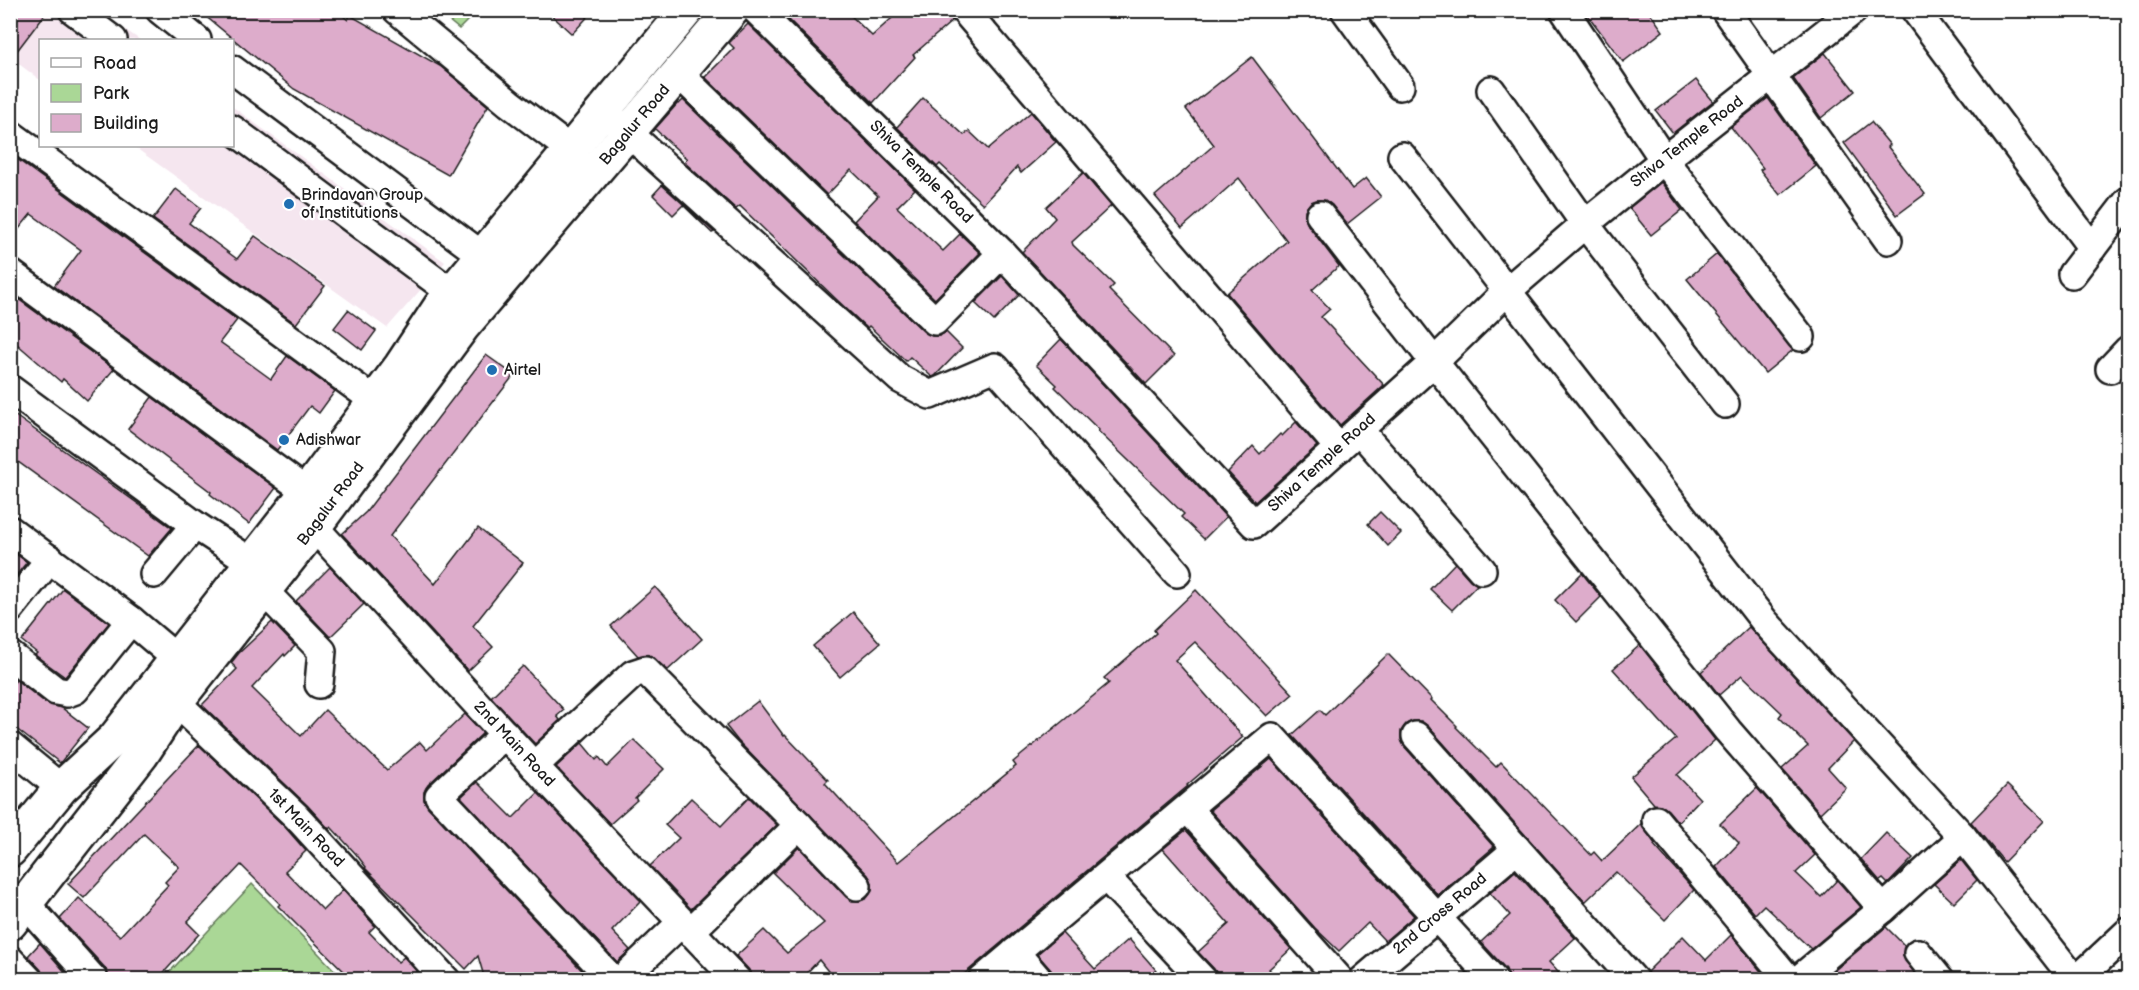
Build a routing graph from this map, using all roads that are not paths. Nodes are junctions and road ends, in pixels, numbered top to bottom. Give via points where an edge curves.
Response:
1 (73, 10) edge
2 (160, 10) edge
3 (397, 10) edge
4 (687, 10) edge
5 (732, 10) edge
6 (756, 10) edge
7 (964, 10) edge
8 (1345, 10) edge
9 (1564, 10) edge
10 (1725, 10) edge
11 (1854, 10) edge
12 (1915, 10) edge
13 (112, 39) edge
14 (196, 39) edge
15 (234, 70) edge
16 (678, 73) junction
17 (1772, 76) junction
18 (1400, 86) dead end
19 (1491, 90) dead end
20 (616, 122) junction
21 (234, 130) edge
22 (10, 134) edge
23 (572, 151) junction
24 (1402, 156) dead end
25 (1664, 159) junction
26 (2128, 201) edge
27 (1320, 215) dead end
28 (1585, 224) junction
29 (1888, 240) dead end
30 (2092, 248) junction
31 (1002, 253) junction
32 (483, 256) junction
33 (10, 273) edge
34 (2072, 273) dead end
35 (1507, 291) junction
36 (464, 302) junction
37 (1801, 337) dead end
38 (1434, 362) junction
39 (10, 389) edge
40 (375, 401) junction
41 (1725, 404) dead end
42 (1359, 430) junction
43 (1339, 448) junction
44 (308, 492) junction
45 (299, 524) junction
46 (195, 525) junction
47 (10, 530) edge
48 (50, 559) junction
49 (1482, 570) dead end
50 (1177, 573) dead end
51 (154, 574) dead end
52 (258, 577) junction
53 (10, 609) edge
54 (131, 621) junction
55 (10, 655) edge
56 (177, 659) junction
57 (319, 684) dead end
58 (166, 694) junction
59 (505, 734) junction
60 (1416, 736) dead end
61 (10, 746) edge
62 (534, 766) junction
63 (61, 788) junction
64 (1188, 809) junction
65 (1656, 820) dead end
66 (799, 825) junction
67 (1963, 837) junction
68 (1517, 849) junction
69 (10, 850) edge
70 (1106, 877) junction
71 (858, 886) dead end
72 (1883, 909) junction
73 (18, 913) edge
74 (1436, 917) junction
75 (686, 927) junction
76 (2128, 932) edge
77 (1015, 952) junction
78 (1918, 953) dead end
79 (10, 960) edge
80 (28, 980) edge
81 (94, 980) edge
82 (446, 980) edge
83 (613, 980) edge
84 (621, 980) edge
85 (737, 980) edge
86 (982, 980) edge
87 (1039, 980) edge
88 (1203, 980) edge
89 (1340, 980) edge
90 (1363, 980) edge
91 (1494, 980) edge
92 (1634, 980) edge
93 (1789, 980) edge
94 (1798, 980) edge
95 (1940, 980) edge
96 (2076, 980) edge

1 - 13 street
2 - 14 street
3 - 23 street
4 - 20 main road, Bagalur Road
5 - 16 main road, Bagalur Road
6 - 31 street, Shiva Temple Road
7 - 43 street
8 - 18 street
9 - 25 street
10 - 17 street
11 - 17 street, Shiva Temple Road
12 - 30 street
15 - 32 street
16 - 20 main road, Bagalur Road
16 - 31 street via 935,321
17 - 25 street, Shiva Temple Road
17 - 29 street
19 - 28 street
20 - 23 main road, Bagalur Road
20 - 36 main road, Bagalur Road
20 - 50 street via 900,379 930,395 995,367
21 - 36 street
22 - 40 street
23 - 32 main road, Bagalur Road
24 - 35 street
25 - 28 street, Shiva Temple Road
25 - 37 street
26 - 30 street
27 - 38 street
28 - 35 street, Shiva Temple Road
28 - 41 street
30 - 34 street
31 - 43 street, Shiva Temple Road via 1254,524
32 - 36 main road, Bagalur Road
33 - 44 street
35 - 38 street, Shiva Temple Road
35 - 67 street via 1765,622
36 - 40 main road, Bagalur Road via 440,308
36 - 45 main road, Bagalur Road
38 - 42 street, Shiva Temple Road
38 - 72 street via 1728,731
39 - 46 street
40 - 44 main road, Bagalur Road
42 - 43 street, Shiva Temple Road
42 - 49 street
44 - 45 main road, Bagalur Road
45 - 52 main road, Bagalur Road
45 - 59 street, 2nd Main Road
46 - 51 street
46 - 52 street
47 - 48 street
48 - 53 street
48 - 54 street
52 - 56 main road, Bagalur Road
52 - 57 street via 322,651
52 - 58 main road, Bagalur Road
54 - 55 street via 75,690 67,693 56,691
54 - 56 street
56 - 58 main road, Bagalur Road
58 - 63 main road, Bagalur Road
58 - 73 main road, Bagalur Road via 142,754
58 - 82 street, 1st Main Road via 296,816
59 - 62 street, 2nd Main Road
59 - 83 street via 439,795
60 - 68 street
61 - 63 street
62 - 66 street via 638,672 645,670
62 - 75 street, 2nd Main Road
63 - 69 main road, Bagalur Road
64 - 70 street
64 - 74 street via 1272,737
64 - 89 street
65 - 93 street
66 - 71 street
66 - 75 street
67 - 72 street
67 - 96 street
68 - 74 street, 2nd Cross Road
68 - 92 street
70 - 77 street
70 - 88 street
72 - 94 street
73 - 81 street
74 - 90 street, 2nd Cross Road
74 - 91 street
75 - 84 street
75 - 85 street, 2nd Main Road
76 - 96 street
77 - 86 street
77 - 87 street
78 - 95 street
79 - 80 street

